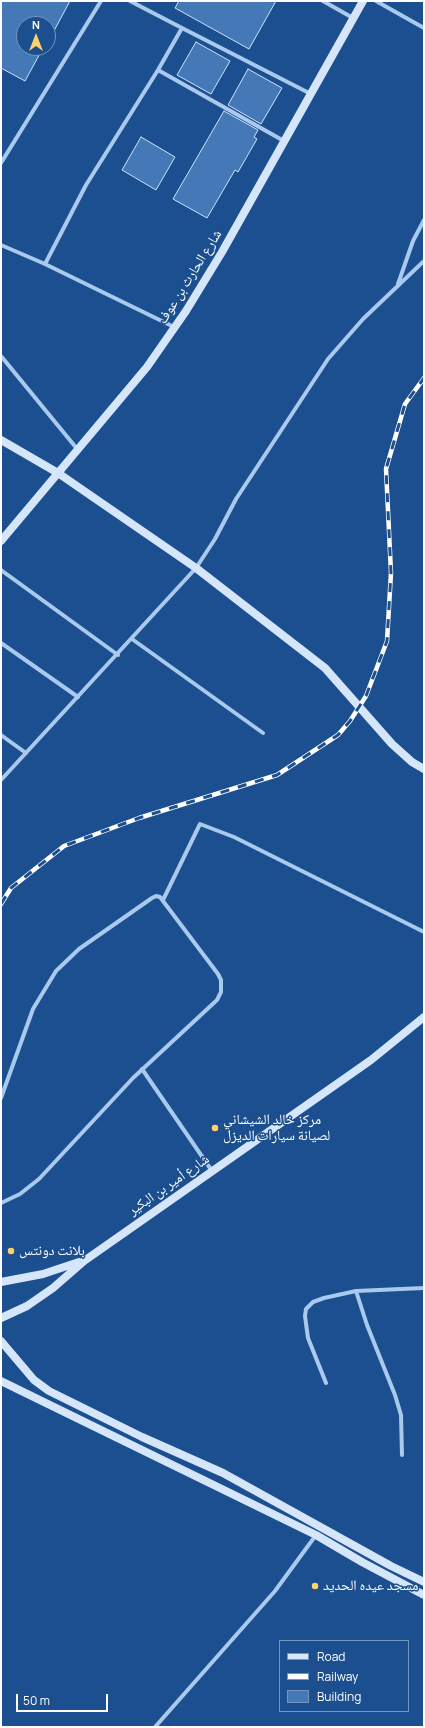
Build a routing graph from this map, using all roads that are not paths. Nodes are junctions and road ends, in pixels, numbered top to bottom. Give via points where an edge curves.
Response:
1 (100, 1) edge
2 (130, 1) edge
3 (323, 1) edge
4 (363, 1) edge
5 (376, 1) edge
6 (353, 18) junction
7 (182, 28) junction
8 (424, 28) edge
9 (158, 70) junction
10 (311, 94) junction
11 (284, 141) junction
12 (1, 163) edge
13 (424, 220) edge
14 (1, 245) edge
15 (424, 260) edge
16 (45, 264) junction
17 (397, 286) junction
18 (175, 327) junction
19 (1, 356) edge
20 (1, 440) edge
21 (78, 450) junction
22 (58, 473) junction
23 (1, 541) edge
24 (196, 568) junction
25 (1, 570) edge
26 (132, 640) junction
27 (1, 643) edge
28 (118, 655) junction
29 (78, 698) junction
30 (263, 733) dead end
31 (1, 735) edge
32 (26, 753) junction
33 (424, 769) edge
34 (1, 780) edge
35 (163, 900) junction
36 (424, 932) edge
37 (424, 1017) edge
38 (142, 1069) junction
39 (1, 1098) edge
40 (212, 1172) junction
41 (1, 1203) edge
42 (84, 1261) junction
43 (1, 1282) edge
44 (424, 1288) edge
45 (356, 1292) junction
46 (1, 1318) edge
47 (1, 1341) edge
48 (1, 1381) edge
49 (326, 1383) dead end
50 (402, 1455) dead end
51 (316, 1535) junction
52 (424, 1582) edge
53 (424, 1595) edge
54 (155, 1727) edge

1 - 12 street
2 - 7 street
3 - 6 street
4 - 6 street, شارع الحارث بن عوف
5 - 8 street
6 - 10 street, شارع الحارث بن عوف
7 - 9 street
7 - 10 street
9 - 11 street
9 - 16 street via 86,184
10 - 11 street, شارع الحارث بن عوف
11 - 18 street, شارع الحارث بن عوف via 222,252
13 - 17 street via 413,241
14 - 16 street
15 - 17 street
16 - 18 street
17 - 24 street via 363,319 328,359 236,499
18 - 21 street, شارع الحارث بن عوف via 147,367
19 - 21 street
20 - 22 street
21 - 22 street, شارع الحارث بن عوف
22 - 23 street, شارع الحارث بن عوف
22 - 24 street
24 - 26 street
24 - 33 street via 325,668 392,744
25 - 28 street
26 - 28 street
26 - 30 street
27 - 29 street
28 - 29 street
29 - 32 street
31 - 32 street
32 - 34 street
35 - 36 street via 200,824 234,837
35 - 38 street via 218,974 222,986 217,1000
35 - 39 street via 156,896 152,898 79,949 56,971 33,1008
37 - 40 street, شارع أمير بن البكير via 371,1060
38 - 40 street
38 - 41 street via 39,1179 20,1194
40 - 42 street, شارع أمير بن البكير
42 - 43 street, شارع أمير بن البكير via 43,1274
42 - 46 street, شارع أمير بن البكير via 27,1306
44 - 45 street
45 - 49 street via 324,1298 313,1302 306,1309 308,1338
45 - 50 street via 401,1415
47 - 52 street via 34,1380 49,1391 223,1473
48 - 51 street
51 - 53 street
51 - 54 street via 274,1591

